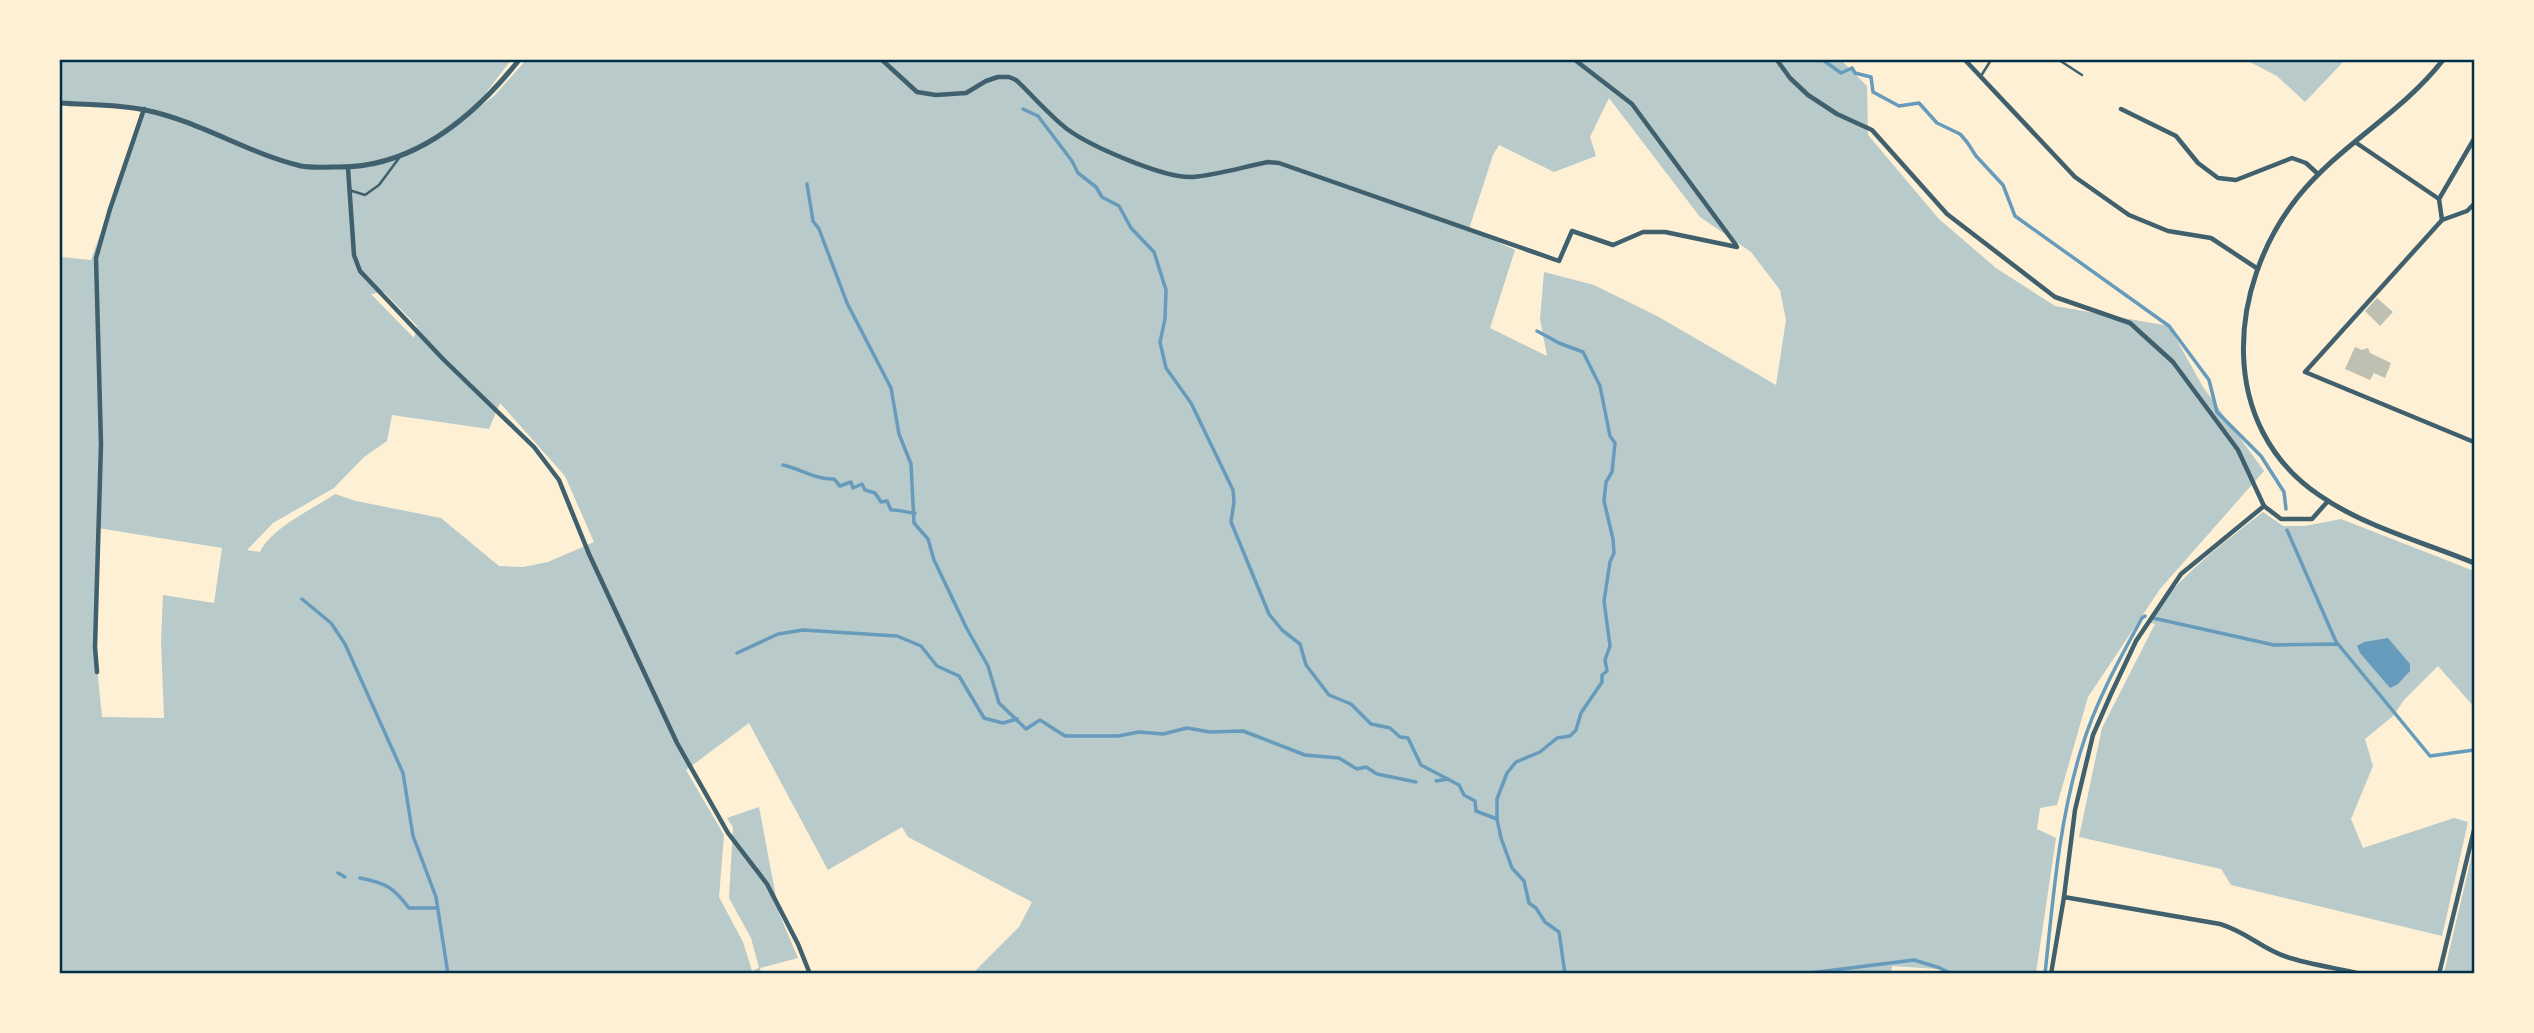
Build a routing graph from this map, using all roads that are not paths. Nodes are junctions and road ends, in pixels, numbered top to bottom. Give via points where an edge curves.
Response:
1 (519, 60) edge
2 (882, 60) edge
3 (1575, 60) edge
4 (1777, 60) edge
5 (1965, 60) edge
6 (1991, 60) edge
7 (2059, 60) edge
8 (2442, 60) edge
9 (2081, 75) dead end
10 (1981, 76) junction
11 (60, 103) edge
12 (2121, 108) dead end
13 (144, 110) junction
14 (2474, 139) edge
15 (2355, 142) junction
16 (401, 156) junction
17 (348, 168) junction
18 (2318, 174) junction
19 (349, 190) junction
20 (2439, 199) junction
21 (2474, 204) edge
22 (2442, 220) junction
23 (2258, 269) junction
24 (2474, 442) edge
25 (2328, 501) junction
26 (2264, 506) junction
27 (2474, 563) edge
28 (97, 672) dead end
29 (2474, 830) edge
30 (2064, 897) junction
31 (810, 974) edge
32 (2051, 974) edge
33 (2362, 974) edge
34 (2440, 974) edge

1 - 16 street via 454,127
2 - 3 street via 917,92 936,95 966,93 986,80 1009,76 1068,130 1161,173 1193,177 1279,163 1559,261 1572,231 1613,245 1643,232 1665,232 1737,247 1632,104
4 - 26 street via 1808,95 1872,130 1947,214 2034,281 2055,297 2130,323 2173,362 2238,450
5 - 10 street
6 - 10 lane
7 - 9 lane
8 - 15 street via 2403,103
10 - 23 street via 2075,177 2129,215 2168,230 2211,238
11 - 13 street
12 - 18 street via 2176,136 2198,163 2218,177 2236,180 2292,158
13 - 17 street via 303,166
13 - 28 street via 96,258 101,444
14 - 20 street
15 - 18 street
15 - 20 street
16 - 17 street
16 - 19 lane via 379,185 365,195
17 - 19 street
18 - 23 street via 2280,223
19 - 31 street via 354,256 360,271 549,464 559,480 677,743 729,833 772,893
20 - 22 street
21 - 22 street
22 - 24 street via 2305,372
23 - 25 street via 2243,340 2244,375 2255,415 2265,439 2288,470
25 - 26 street via 2312,519 2281,519
25 - 27 street
26 - 30 street via 2181,574 2136,641 2093,734 2075,810
29 - 34 street
30 - 32 street
30 - 33 street via 2220,923 2288,958

